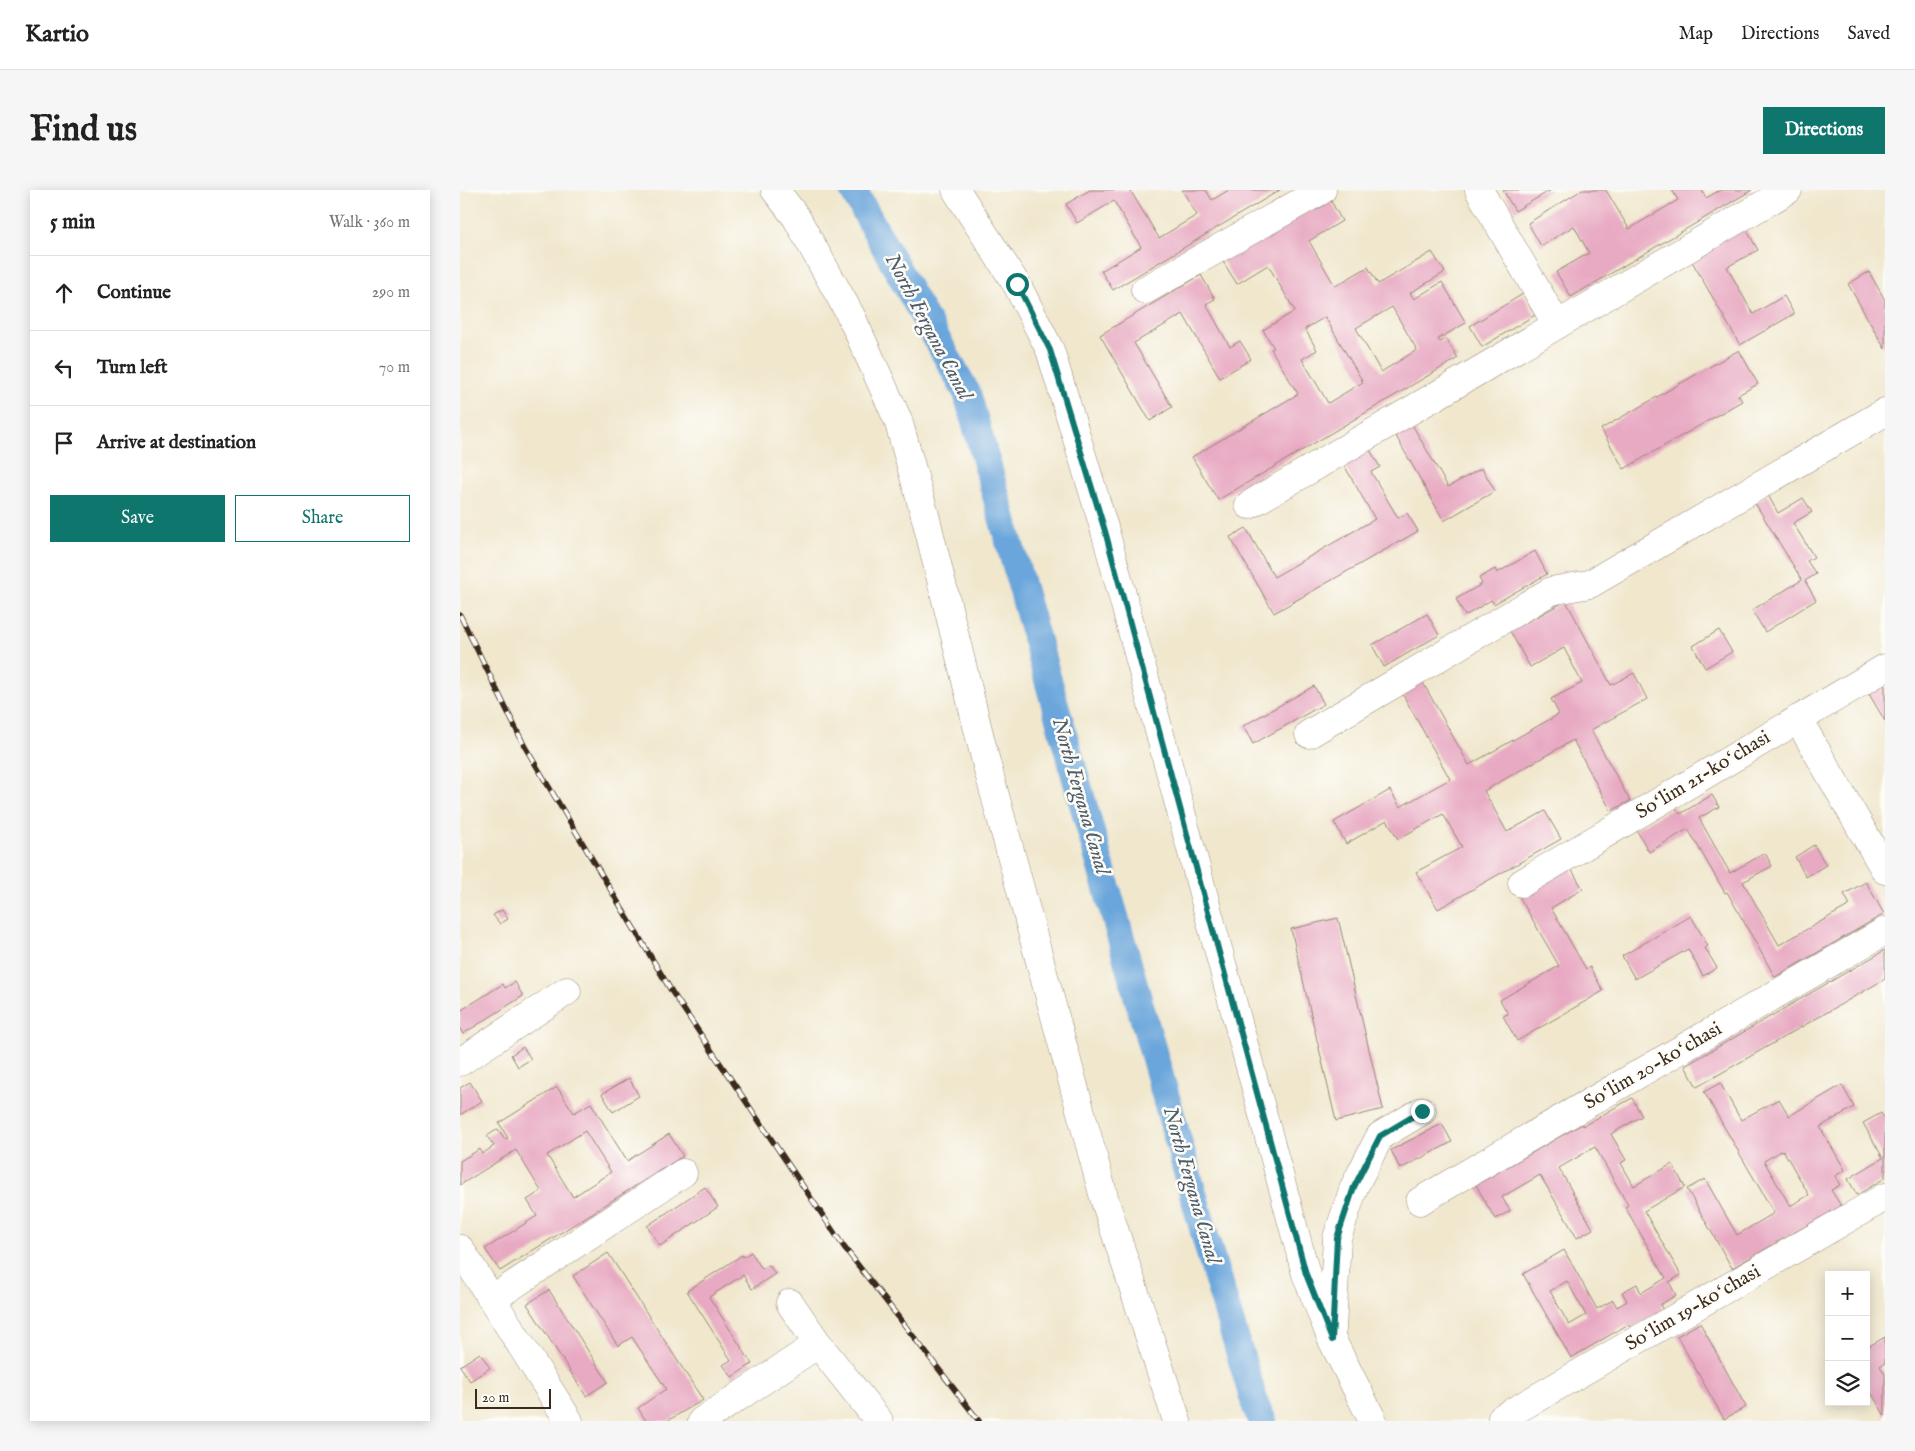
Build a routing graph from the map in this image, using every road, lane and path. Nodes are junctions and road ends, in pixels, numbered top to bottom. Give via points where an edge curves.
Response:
1 (775, 190) edge
2 (956, 190) edge
3 (1322, 190) edge
4 (1479, 190) edge
5 (1788, 190) edge
6 (1145, 290) dead end
7 (1558, 325) junction
8 (1885, 412) edge
9 (1249, 505) dead end
10 (1885, 668) edge
11 (1798, 719) junction
12 (1309, 734) dead end
13 (1885, 870) edge
14 (1522, 882) dead end
15 (1885, 931) edge
16 (567, 991) dead end
17 (460, 1062) edge
18 (1422, 1111) dead end
19 (683, 1174) dead end
20 (1885, 1197) edge
21 (1420, 1201) dead end
22 (460, 1248) edge
23 (492, 1300) junction
24 (790, 1303) dead end
25 (1332, 1340) junction
26 (818, 1344) junction
27 (1502, 1418) dead end
28 (569, 1421) edge
29 (702, 1421) edge
30 (879, 1421) edge
31 (1177, 1421) edge
32 (1373, 1421) edge

1 - 31 street via 796,216 851,316 898,420 926,519 986,766 1102,1191
2 - 25 street via 1017,284 1050,350 1105,531 1306,1274
3 - 6 street
4 - 7 street
5 - 7 street
7 - 9 street
8 - 12 street via 1590,584 1551,590
10 - 11 street, Soʻlim 21-koʻchasi
11 - 13 street
11 - 14 street, Soʻlim 21-koʻchasi
15 - 21 street, Soʻlim 20-koʻchasi
16 - 17 street
18 - 25 street via 1380,1136 1354,1187 1337,1238
19 - 23 street
20 - 27 street, Soʻlim 19-koʻchasi
22 - 23 street
23 - 28 street
24 - 26 street
25 - 32 street
26 - 29 street
26 - 30 street

